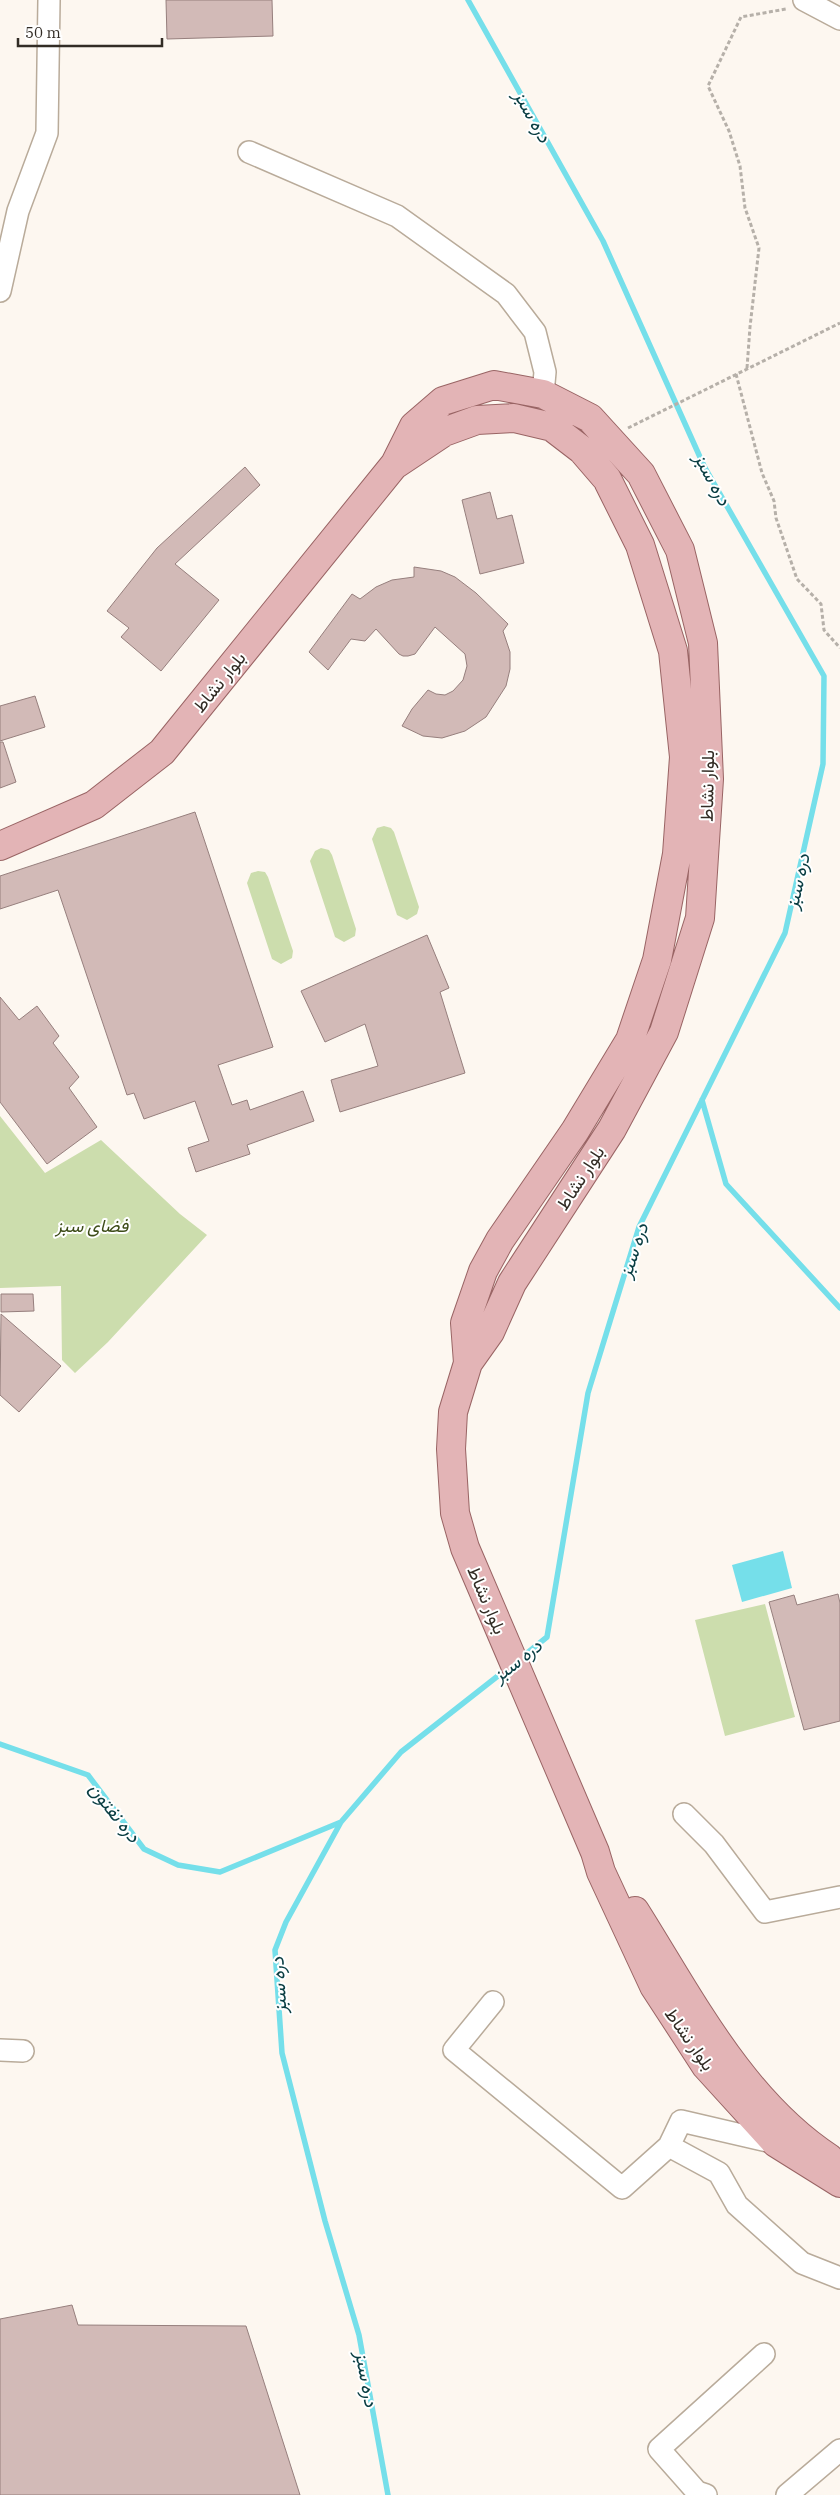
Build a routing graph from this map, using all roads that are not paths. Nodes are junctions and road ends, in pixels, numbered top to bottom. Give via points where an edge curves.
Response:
1 (49, 0) edge
2 (808, 2) edge
3 (840, 19) edge
4 (249, 152) dead end
5 (0, 291) edge
6 (543, 394) junction
7 (395, 464) junction
8 (0, 846) edge
9 (468, 1363) junction
10 (684, 1814) dead end
11 (595, 1852) junction
12 (840, 1897) edge
13 (493, 2002) dead end
14 (0, 2050) edge
15 (23, 2051) dead end
16 (776, 2143) junction
17 (669, 2146) junction
18 (840, 2165) edge
19 (840, 2183) edge
20 (840, 2278) edge
21 (764, 2354) dead end
22 (840, 2450) edge
23 (706, 2495) edge
24 (787, 2495) edge

1 - 5 street via 47,132 18,210
2 - 3 street
4 - 6 street via 397,216 506,294 535,332 545,372
6 - 7 main road, بلوار نشاط via 494,385 443,401 414,426
6 - 9 main road, بلوار نشاط via 590,418 612,439 641,474 680,550 703,643 710,779 700,918 664,1032 612,1129 512,1283 490,1332
7 - 8 main road, بلوار نشاط via 162,752 94,805
7 - 9 main road, بلوار نشاط via 444,432 477,420 514,418 552,427 582,450 607,478 640,545 673,651 684,757 677,854 661,941 630,1040 483,1271 465,1323
9 - 11 main road, بلوار نشاط via 453,1412 451,1449 456,1514 465,1548
10 - 12 street via 714,1844 765,1912
11 - 16 main road, بلوار نشاط via 601,1872 654,1986 706,2066
11 - 18 main road, بلوار نشاط via 736,2069 808,2144
13 - 17 street via 454,2050 622,2188
14 - 15 street
16 - 17 street via 680,2121
16 - 19 main road, بلوار نشاط
17 - 20 street via 719,2173 737,2206 802,2263
21 - 23 street via 658,2449 697,2492
22 - 24 street

